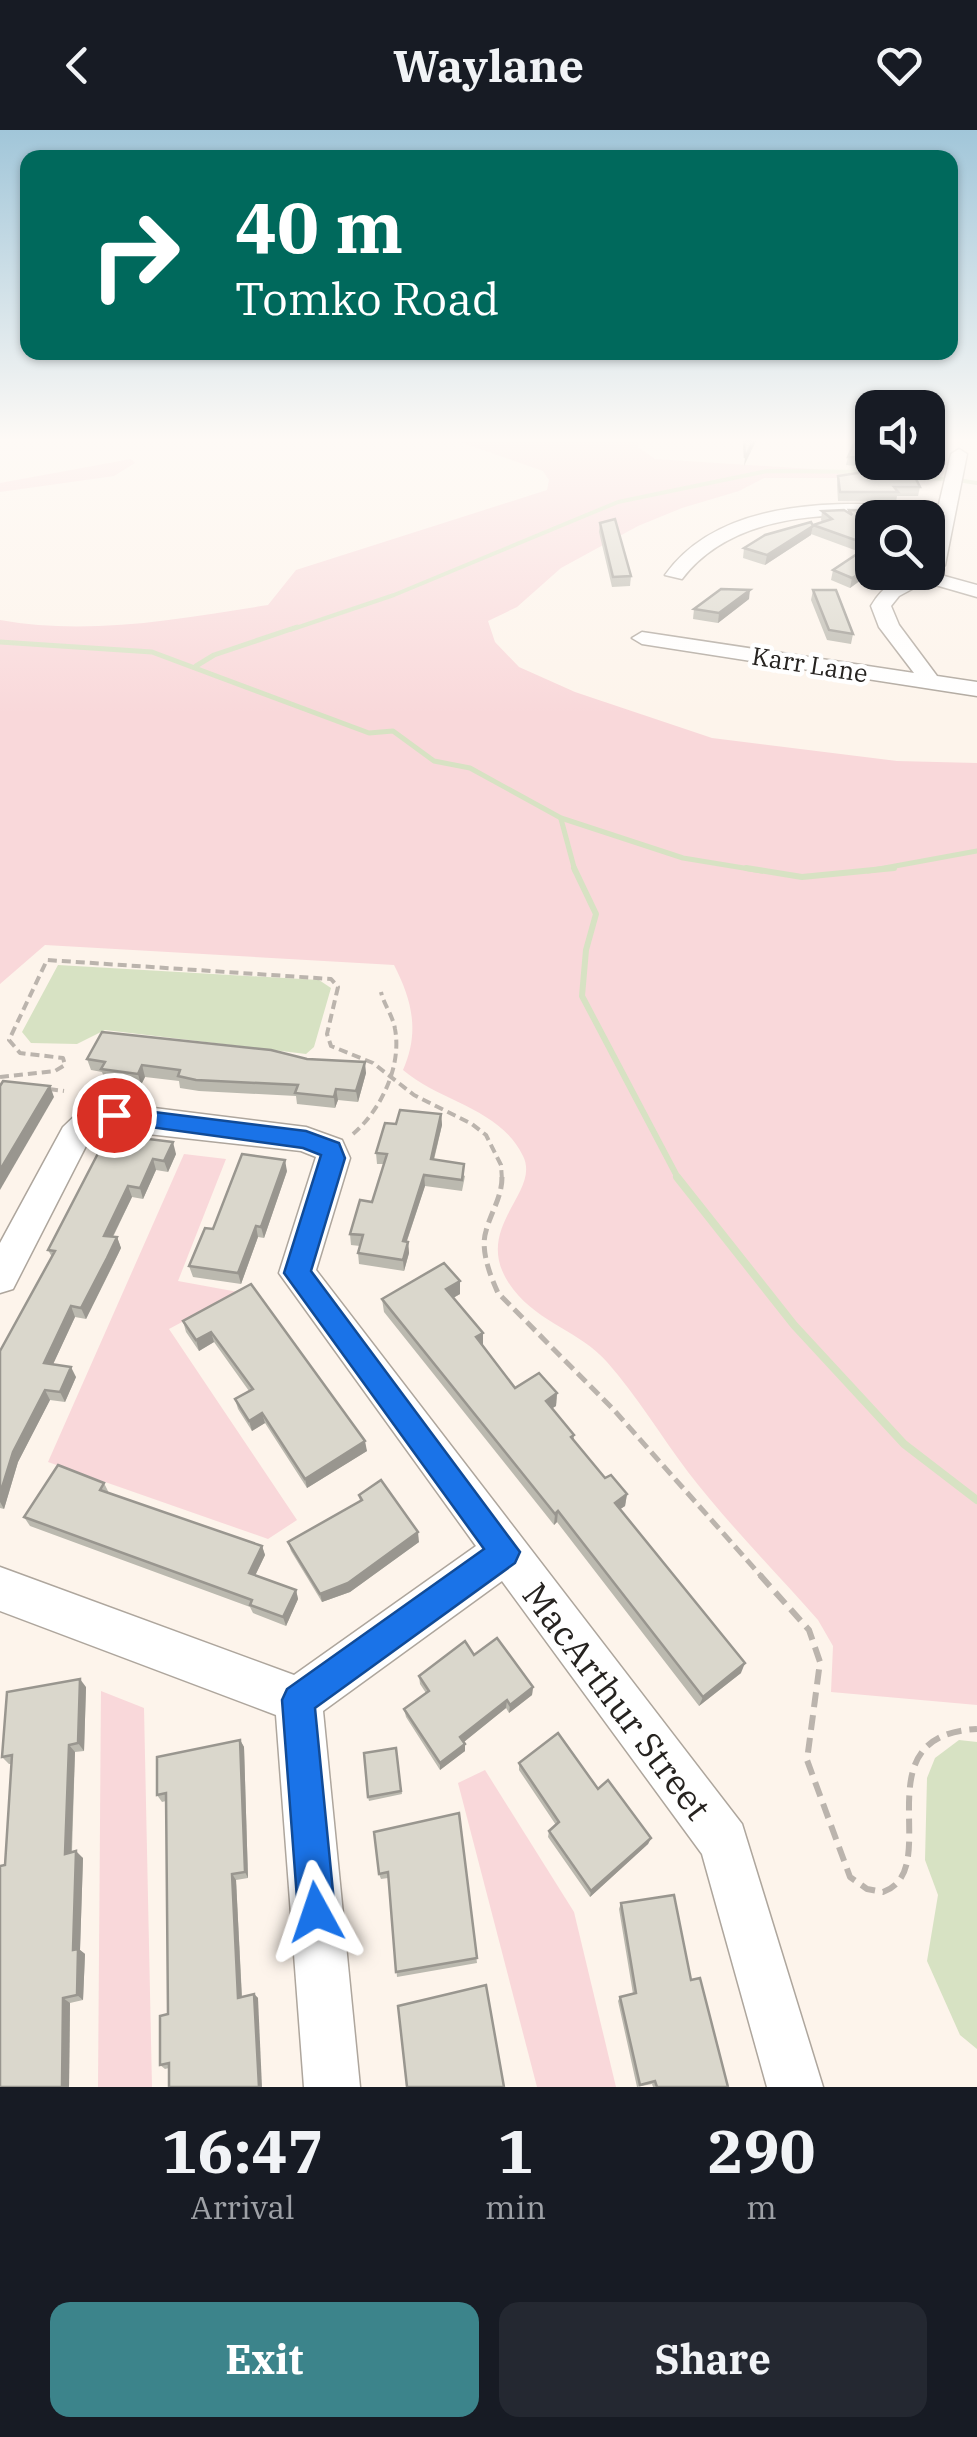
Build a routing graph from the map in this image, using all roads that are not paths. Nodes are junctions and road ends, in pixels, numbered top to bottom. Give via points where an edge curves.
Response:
1 (739, 532) edge
2 (676, 576) dead end
3 (945, 582) edge
4 (893, 590) edge
5 (977, 591) edge
6 (642, 638) dead end
7 (929, 683) junction
8 (977, 689) edge
9 (0, 1278) edge
10 (505, 1552) junction
11 (2, 1594) edge
12 (298, 1700) junction
13 (332, 2087) edge
14 (795, 2087) edge

1 - 2 street via 689,555
3 - 5 street
4 - 7 street via 881,606 886,624 919,658
6 - 7 street, Karr Lane
7 - 8 street, Karr Lane
9 - 10 street, MacArthur Street via 75,1136 94,1118 114,1115 321,1142 334,1158 297,1273
10 - 12 street
10 - 14 street, MacArthur Street via 724,1842
11 - 12 street
12 - 13 street

